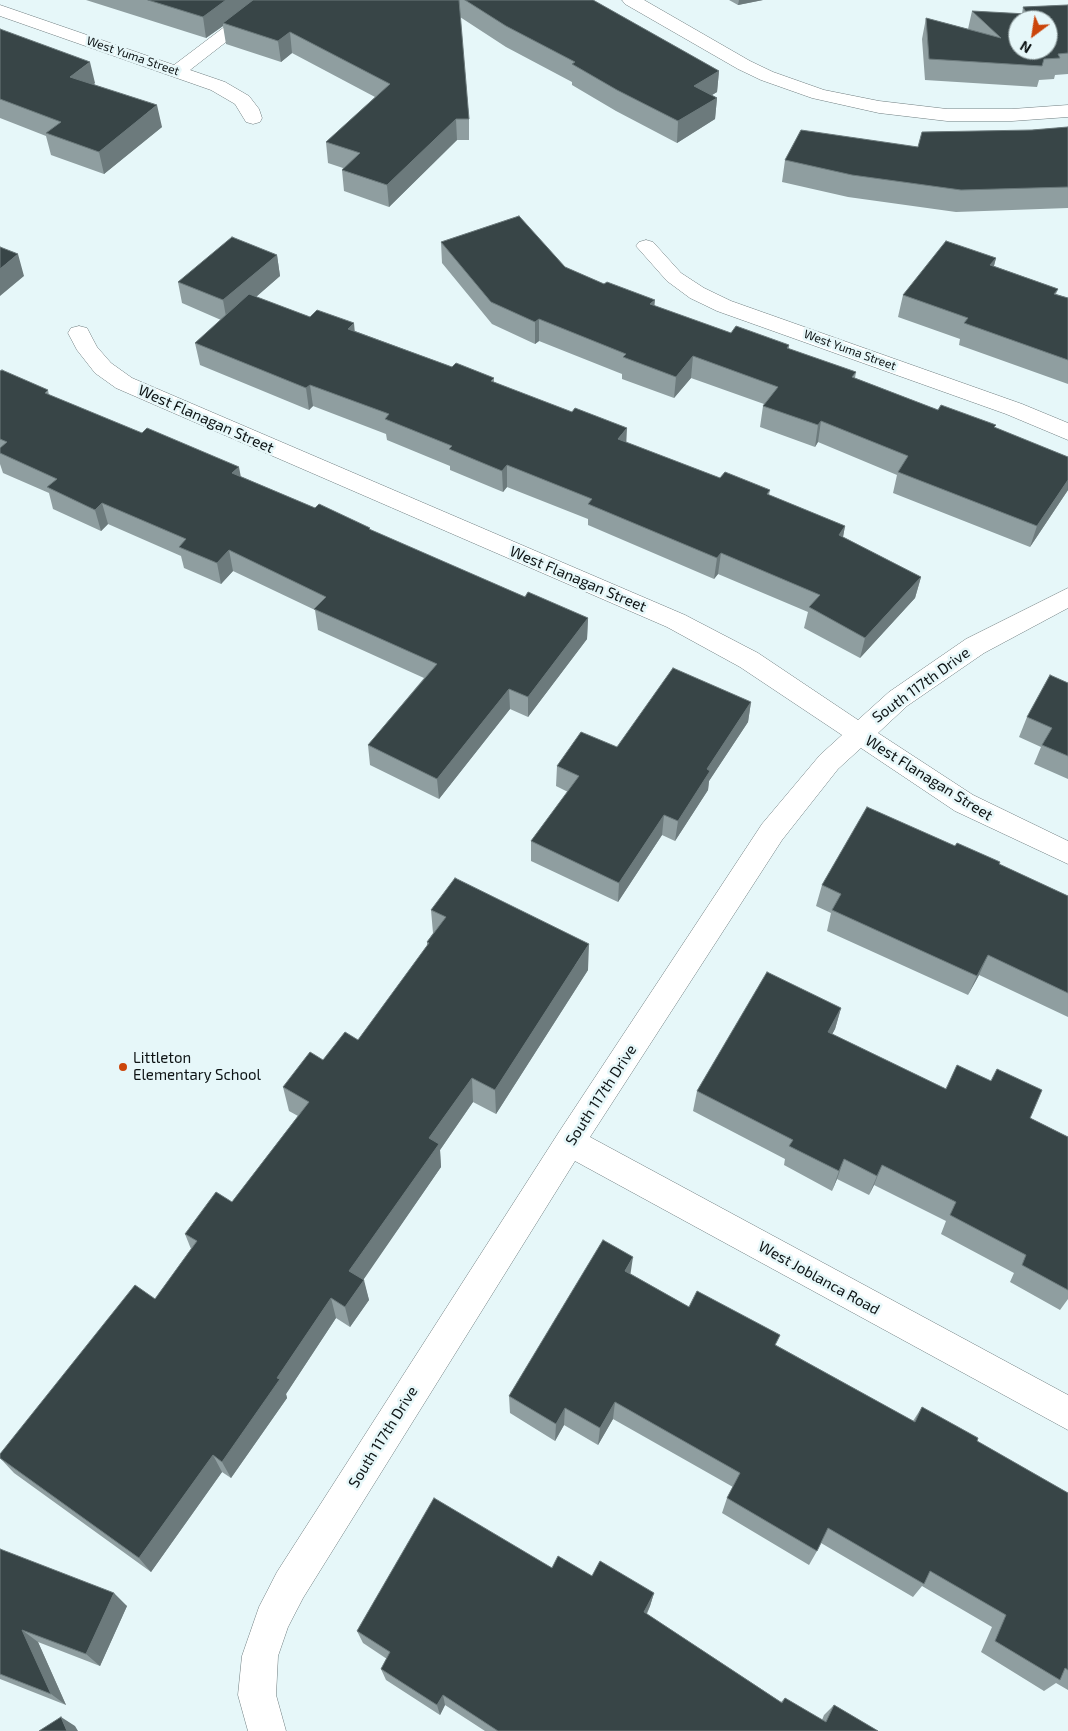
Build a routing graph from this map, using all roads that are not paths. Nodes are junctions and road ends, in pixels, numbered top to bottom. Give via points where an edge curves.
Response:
1 (271, 0) edge
2 (632, 0) edge
3 (0, 10) edge
4 (177, 71) junction
5 (1068, 111) edge
6 (254, 118) dead end
7 (646, 246) dead end
8 (79, 333) dead end
9 (1068, 432) edge
10 (1068, 597) edge
11 (857, 734) junction
12 (1068, 853) edge
13 (570, 1142) junction
14 (1068, 1413) edge
15 (267, 1731) edge

1 - 4 street
2 - 5 street via 744,65 819,94 879,107 947,115
3 - 4 street, West Yuma Street
4 - 6 street, West Yuma Street via 230,92 250,108
7 - 9 street, West Yuma Street via 674,277 724,306 1014,409
8 - 11 street, West Flanagan Street via 103,368 124,383 676,621 749,660
10 - 11 street, South 117th Drive via 975,646 936,671 898,698
11 - 12 street, West Flanagan Street via 964,802
11 - 13 street, South 117th Drive via 801,795 747,868
13 - 14 street, West Joblanca Road
13 - 15 street, South 117th Drive via 290,1585 272,1620 260,1656 257,1695

